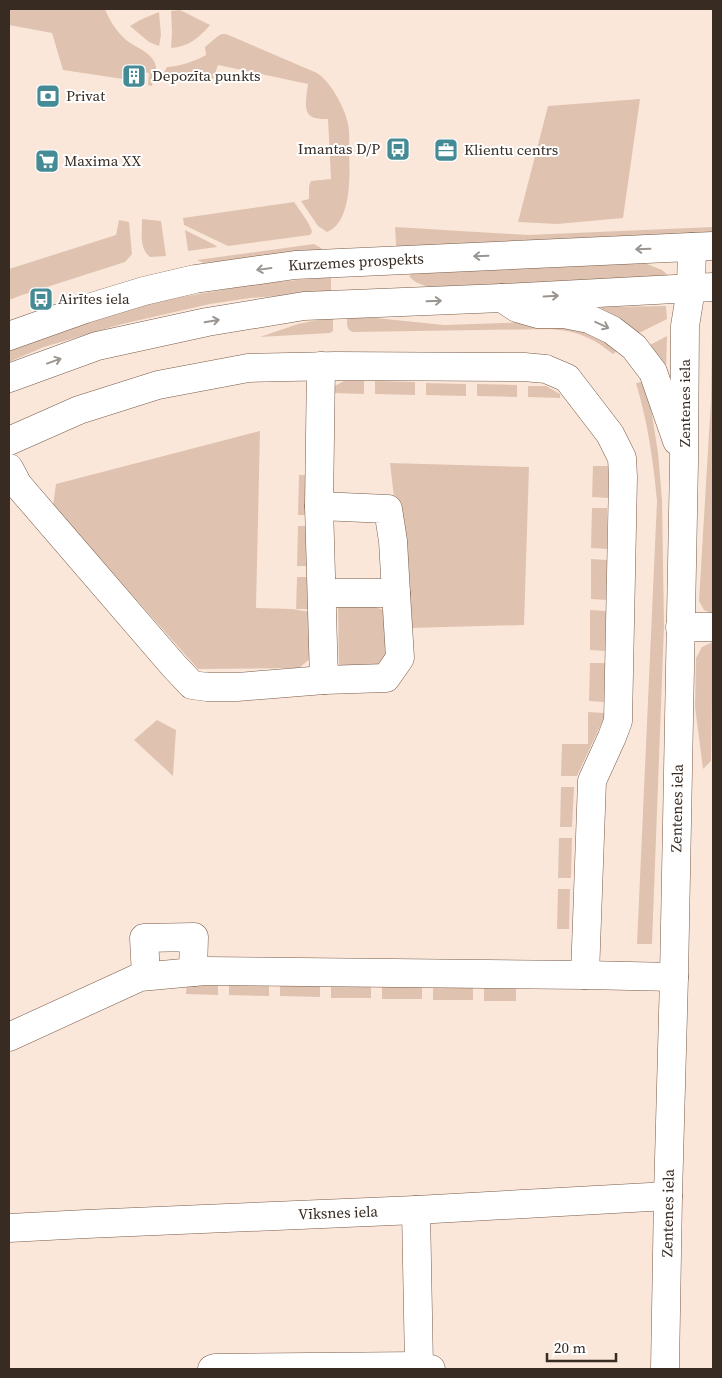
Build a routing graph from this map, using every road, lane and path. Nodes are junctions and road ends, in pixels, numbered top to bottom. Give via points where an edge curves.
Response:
1 (702, 247) edge
2 (702, 288) edge
3 (502, 298) junction
4 (9, 336) edge
5 (321, 366) junction
6 (9, 378) edge
7 (9, 441) edge
8 (684, 462) junction
9 (9, 468) edge
10 (319, 506) junction
11 (322, 593) junction
12 (396, 594) junction
13 (680, 627) junction
14 (713, 627) edge
15 (324, 680) junction
16 (194, 972) junction
17 (585, 975) junction
18 (146, 976) junction
19 (674, 977) junction
20 (9, 1037) edge
21 (668, 1196) junction
22 (416, 1210) junction
23 (9, 1228) edge
24 (425, 1368) edge
25 (212, 1369) edge
26 (665, 1369) edge

1 - 2 street, Zentenes iela
1 -> 4 street, Kurzemes prospekts via 295,265 195,279 144,291
3 -> 2 street
2 - 8 street, Zentenes iela via 685,326
6 -> 3 street via 96,346 217,320 304,306
3 -> 8 street via 517,308 538,314 564,314 589,319 612,330 634,347 653,372
5 - 7 street via 248,368 158,385 79,410
5 - 10 street
5 - 17 street via 546,368 567,378 610,434 622,458 618,721 592,781
8 - 13 street, Zentenes iela
9 - 15 street via 18,485 192,685 237,687
10 - 11 street
10 - 12 street via 388,509
11 - 12 street
11 - 15 street
12 - 15 street via 400,658 386,678
13 - 14 street
13 - 19 street, Zentenes iela
16 - 17 street
16 - 18 street
16 - 18 street via 194,937 144,938
17 - 19 street
18 - 20 street
19 - 21 street, Zentenes iela
21 - 22 street, Vīksnes iela
21 - 26 street, Zentenes iela
22 - 23 street, Vīksnes iela
22 - 24 street
24 - 25 street

